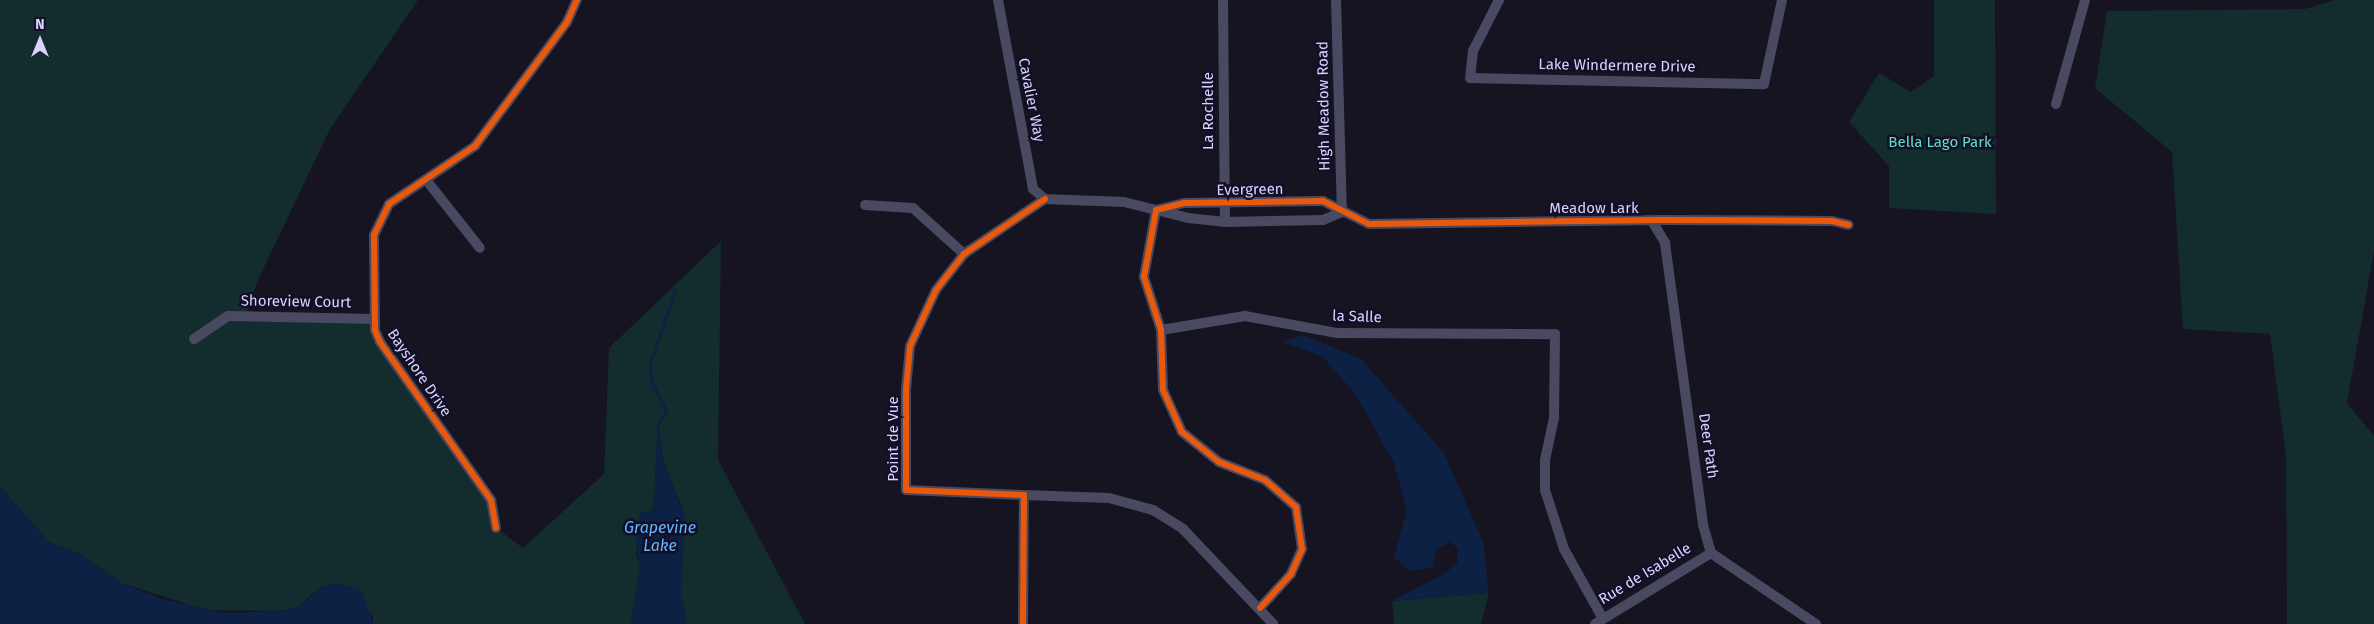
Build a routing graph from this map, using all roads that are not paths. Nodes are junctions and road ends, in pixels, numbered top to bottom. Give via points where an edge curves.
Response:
1 (577, 0) edge
2 (998, 0) edge
3 (1224, 0) edge
4 (1336, 0) edge
5 (1499, 0) edge
6 (1782, 0) edge
7 (2085, 0) edge
8 (2056, 104) dead end
9 (427, 181) junction
10 (1045, 199) junction
11 (1225, 202) junction
12 (865, 206) dead end
13 (1156, 210) junction
14 (1342, 212) junction
15 (1652, 221) junction
16 (1224, 222) junction
17 (1849, 225) dead end
18 (480, 248) dead end
19 (964, 254) junction
20 (375, 319) junction
21 (1160, 330) junction
22 (194, 340) dead end
23 (1024, 495) junction
24 (496, 528) dead end
25 (1711, 552) junction
26 (1260, 608) junction
27 (1598, 620) edge
28 (1023, 624) edge
29 (1273, 624) edge
30 (1816, 624) edge

1 - 9 street, Bayshore Drive via 567,22 475,146
2 - 10 street, Cavalier Way via 1033,189
3 - 11 street, La Rochelle
4 - 14 street, High Meadow Road
5 - 6 street, Lake Windermere Drive via 1474,51 1470,78 1764,84
7 - 8 street
9 - 18 street
9 - 20 street, Bayshore Drive via 389,204 376,226
10 - 13 street, Evergreen via 1124,202
10 - 19 street, Point de Vue
11 - 13 street, Evergreen via 1184,203
11 - 14 street, Evergreen via 1323,201
11 - 16 street, La Rochelle
12 - 19 street via 913,208
13 - 16 street, Evergreen
13 - 21 street via 1144,277
14 - 15 street, Meadow Lark via 1368,224
14 - 16 street, Evergreen via 1323,220
15 - 17 street, Meadow Lark via 1832,221
15 - 25 street, Deer Path via 1665,243 1703,525
19 - 23 street, Point de Vue via 936,290 910,346 903,482 913,493
20 - 22 street, Shoreview Court via 228,316
20 - 24 street, Bayshore Drive via 380,342 491,500
21 - 26 street via 1163,390 1182,432 1219,462 1264,480 1296,507 1302,549 1291,574
21 - 27 street, la Salle via 1245,316 1337,333 1555,334 1554,418 1544,460 1545,490 1564,549
23 - 26 street, Point de Vue via 1109,498 1153,510 1183,529
23 - 28 street
25 - 27 street, Rue de Isabelle
25 - 30 street
26 - 29 street, Point de Vue

